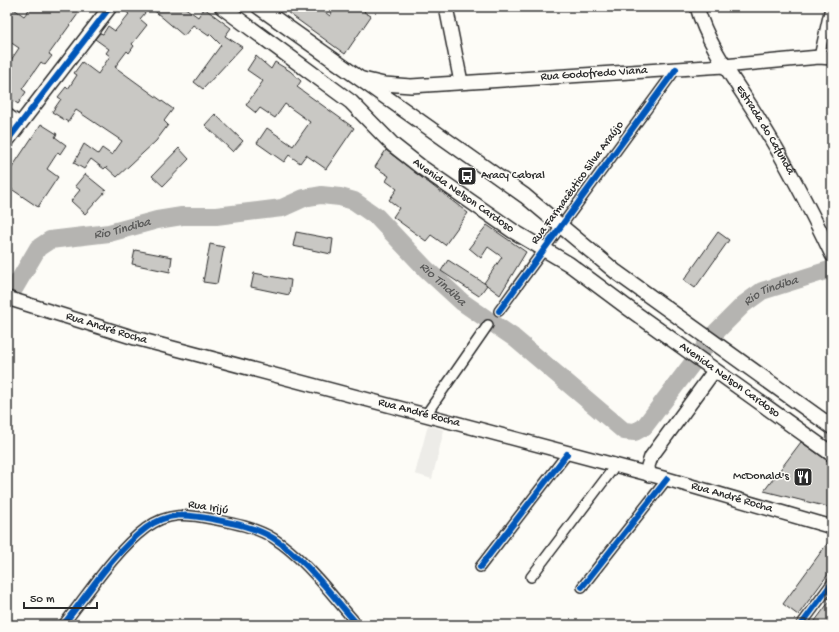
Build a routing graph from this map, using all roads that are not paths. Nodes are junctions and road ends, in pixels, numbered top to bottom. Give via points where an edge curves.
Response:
1 (110, 7) edge
2 (222, 7) edge
3 (259, 7) edge
4 (446, 7) edge
5 (697, 7) edge
6 (830, 7) edge
7 (826, 58) edge
8 (724, 66) junction
9 (676, 69) junction
10 (357, 78) junction
11 (461, 82) junction
12 (7, 114) edge
13 (21, 124) junction
14 (7, 142) edge
15 (560, 226) junction
16 (544, 249) junction
17 (832, 255) edge
18 (7, 298) edge
19 (498, 311) dead end
20 (488, 325) dead end
21 (714, 371) junction
22 (425, 416) junction
23 (832, 427) edge
24 (567, 454) junction
25 (832, 454) edge
26 (615, 466) junction
27 (649, 475) junction
28 (667, 480) junction
29 (832, 527) edge
30 (480, 567) dead end
31 (531, 577) dead end
32 (832, 583) edge
33 (582, 587) dead end
34 (63, 625) edge
35 (358, 625) edge
36 (801, 625) edge

1 - 13 main road
2 - 16 main road, Avenida Nelson Cardoso via 351,102 393,145 420,167
3 - 10 main road, Avenida Nelson Cardoso
4 - 11 main road
5 - 8 main road, Estrada do Cafundá
6 - 7 street
7 - 8 main road, Rua Godofredo Viana
8 - 9 main road, Rua Godofredo Viana
8 - 17 main road, Estrada do Cafundá via 789,167
9 - 11 main road, Rua Godofredo Viana
9 - 15 street, Rua Farmacêutico Silva Araújo
10 - 11 main road, Rua Godofredo Viana via 398,86
10 - 15 main road, Avenida Nelson Cardoso via 519,192
12 - 13 street
13 - 14 main road
15 - 16 street, Rua Farmacêutico Silva Araújo
15 - 23 main road, Avenida Nelson Cardoso via 616,272
16 - 19 street, Rua Farmacêutico Silva Araújo
16 - 21 main road, Avenida Nelson Cardoso via 569,264
18 - 22 main road, Rua André Rocha via 135,338
20 - 22 street
21 - 25 main road, Avenida Nelson Cardoso
21 - 27 main road via 651,457
22 - 24 main road, Rua André Rocha
24 - 26 main road, Rua André Rocha
24 - 30 street
26 - 27 main road, Rua André Rocha
26 - 31 street
27 - 28 main road, Rua André Rocha
28 - 29 main road, Rua André Rocha
28 - 33 street
32 - 36 street
34 - 35 street, Rua Irijú via 130,543 146,528 164,518 188,514 249,527 272,538 303,562

